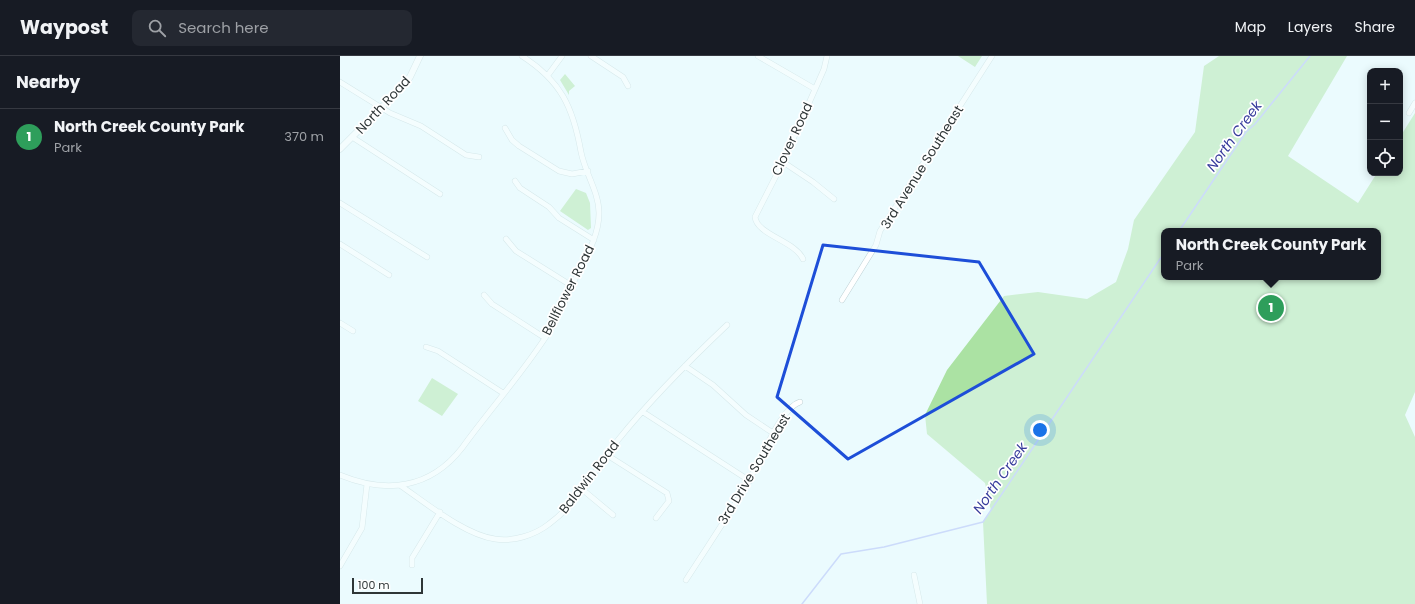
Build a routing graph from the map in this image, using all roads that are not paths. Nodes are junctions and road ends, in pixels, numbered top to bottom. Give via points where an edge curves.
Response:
1 (420, 56) edge
2 (522, 56) edge
3 (562, 56) edge
4 (591, 56) edge
5 (758, 56) edge
6 (827, 56) edge
7 (992, 56) edge
8 (548, 75) junction
9 (340, 82) edge
10 (628, 86) dead end
11 (815, 89) junction
12 (1415, 103) edge
13 (382, 108) junction
14 (1409, 113) dead end
15 (505, 128) dead end
16 (352, 137) junction
17 (340, 149) edge
18 (479, 157) dead end
19 (782, 162) junction
20 (588, 171) junction
21 (515, 181) dead end
22 (440, 194) dead end
23 (834, 199) dead end
24 (340, 203) edge
25 (506, 239) dead end
26 (594, 240) junction
27 (340, 244) edge
28 (427, 257) dead end
29 (803, 259) dead end
30 (389, 275) dead end
31 (572, 286) junction
32 (484, 294) dead end
33 (842, 300) dead end
34 (340, 323) edge
35 (727, 325) dead end
36 (353, 331) dead end
37 (545, 338) junction
38 (426, 347) dead end
39 (686, 366) junction
40 (503, 393) junction
41 (800, 402) dead end
42 (643, 412) junction
43 (773, 433) junction
44 (607, 455) junction
45 (340, 475) edge
46 (750, 482) junction
47 (367, 484) junction
48 (401, 486) junction
49 (583, 490) junction
50 (440, 512) junction
51 (613, 516) dead end
52 (656, 518) dead end
53 (412, 565) dead end
54 (340, 566) edge
55 (914, 575) dead end
56 (686, 580) dead end
57 (920, 604) edge

1 - 13 street, North Road via 406,82
2 - 8 street, Bellflower Road
3 - 8 street
4 - 10 street via 623,77
5 - 11 street
6 - 11 street, Clover Road
7 - 33 street, 3rd Avenue Southeast via 880,231 876,246
8 - 20 street, Bellflower Road via 568,106
9 - 13 street
11 - 19 street, Clover Road
12 - 14 street
13 - 16 street, North Road
13 - 18 street via 420,126 466,155
15 - 20 street via 512,140 559,171 572,174
16 - 17 street, North Road
16 - 22 street
19 - 23 street
19 - 29 street, Clover Road via 756,214 756,221 760,227 797,250
20 - 26 street, Bellflower Road via 598,204
21 - 26 street via 520,188 549,207 559,218
24 - 28 street
25 - 31 street via 516,251
26 - 31 street, Bellflower Road
27 - 30 street
31 - 37 street, Bellflower Road
32 - 37 street via 492,304
34 - 36 street
35 - 39 street, Baldwin Road
37 - 40 street, Bellflower Road
38 - 40 street via 438,351
39 - 42 street, Baldwin Road
39 - 43 street via 713,385 746,416
40 - 48 street, Bellflower Road via 446,465
41 - 43 street, 3rd Drive Southeast via 791,407
42 - 44 street, Baldwin Road
42 - 46 street
43 - 46 street, 3rd Drive Southeast
44 - 49 street, Baldwin Road
44 - 52 street via 667,493 669,501
45 - 47 street
46 - 56 street, 3rd Drive Southeast
47 - 48 street
47 - 54 street via 362,528
48 - 50 street, Baldwin Road
49 - 50 street, Baldwin Road via 547,526 512,539 497,540 481,536
49 - 51 street
50 - 53 street via 412,558
55 - 57 street

